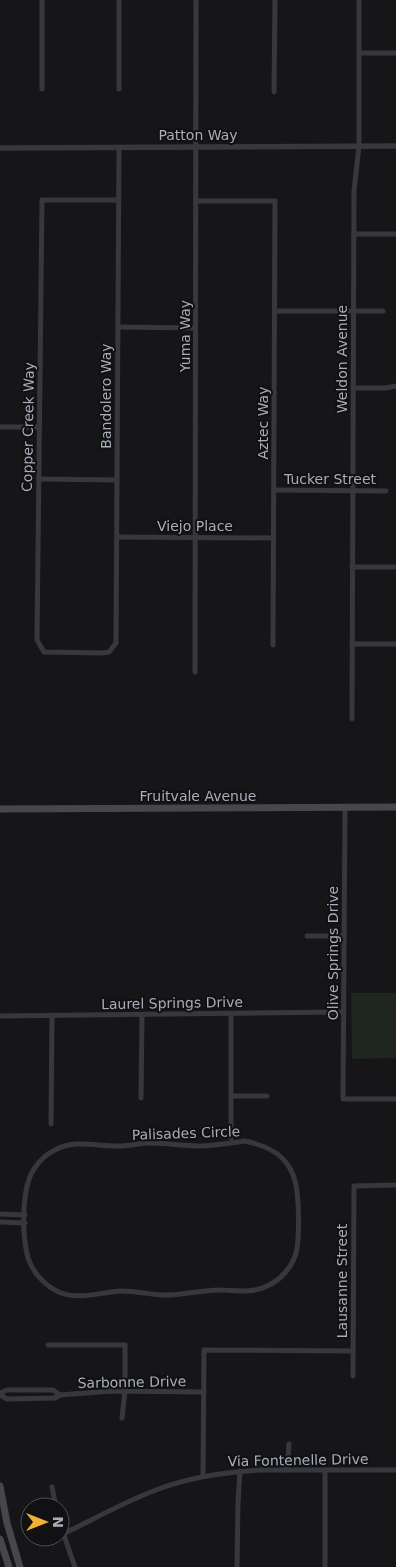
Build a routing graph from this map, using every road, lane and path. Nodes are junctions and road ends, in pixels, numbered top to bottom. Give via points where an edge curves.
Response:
1 (42, 0) edge
2 (119, 0) edge
3 (196, 0) edge
4 (275, 0) edge
5 (359, 0) edge
6 (359, 53) junction
7 (396, 53) edge
8 (42, 89) dead end
9 (119, 89) dead end
10 (274, 92) dead end
11 (359, 146) junction
12 (396, 146) edge
13 (197, 147) junction
14 (0, 148) edge
15 (119, 148) junction
16 (118, 200) junction
17 (197, 201) junction
18 (354, 234) junction
19 (396, 234) edge
20 (275, 310) junction
21 (353, 311) junction
22 (383, 311) dead end
23 (118, 327) junction
24 (196, 328) junction
25 (396, 386) edge
26 (353, 388) junction
27 (0, 427) edge
28 (39, 427) junction
29 (39, 479) junction
30 (117, 480) junction
31 (274, 490) junction
32 (353, 491) junction
33 (386, 491) dead end
34 (117, 537) junction
35 (195, 537) junction
36 (274, 538) junction
37 (352, 567) junction
38 (394, 567) dead end
39 (116, 643) joint
40 (352, 644) junction
41 (396, 644) edge
42 (273, 645) dead end
43 (195, 672) dead end
44 (352, 719) dead end
45 (396, 807) edge
46 (345, 808) junction
47 (0, 810) edge
48 (307, 936) dead end
49 (344, 936) junction
50 (344, 1012) junction
51 (232, 1014) junction
52 (142, 1015) junction
53 (0, 1016) edge
54 (52, 1016) junction
55 (231, 1096) junction
56 (266, 1096) dead end
57 (141, 1098) dead end
58 (396, 1099) edge
59 (51, 1124) dead end
60 (231, 1138) dead end
61 (396, 1185) edge
62 (0, 1214) edge
63 (15, 1214) junction
64 (25, 1215) junction
65 (0, 1222) edge
66 (15, 1222) junction
67 (25, 1222) junction
68 (48, 1345) dead end
69 (353, 1351) junction
70 (353, 1376) dead end
71 (125, 1391) junction
72 (204, 1392) junction
73 (0, 1394) edge
74 (60, 1395) junction
75 (122, 1418) dead end
76 (289, 1444) dead end
77 (287, 1470) junction
78 (325, 1470) junction
79 (396, 1470) edge
80 (240, 1471) junction
81 (203, 1476) junction
82 (0, 1486) edge
83 (52, 1487) dead end
84 (54, 1497) edge
85 (70, 1531) edge
86 (0, 1539) edge
87 (68, 1547) edge
88 (9, 1567) edge
89 (20, 1567) edge
90 (75, 1567) edge
91 (237, 1567) edge
92 (325, 1567) edge

1 - 8 street
2 - 9 street
3 - 13 street, Yuma Way
4 - 10 street
5 - 6 street, Weldon Avenue
6 - 7 street
6 - 11 street, Weldon Avenue
11 - 12 street, Patton Way
11 - 13 street, Patton Way
11 - 18 street, Weldon Avenue via 354,183
13 - 15 street, Patton Way
13 - 17 street, Yuma Way
14 - 15 street, Patton Way
15 - 16 street, Bandolero Way
16 - 23 street, Bandolero Way
16 - 28 street, Copper Creek Way via 42,200
17 - 20 street, Aztec Way via 275,201
17 - 24 street, Yuma Way
18 - 19 street
18 - 21 street, Weldon Avenue
20 - 21 street
20 - 31 street, Aztec Way
21 - 22 street
21 - 26 street, Weldon Avenue
23 - 24 street
23 - 30 street, Bandolero Way
24 - 35 street, Yuma Way
25 - 26 street
26 - 32 street, Weldon Avenue
27 - 28 street
28 - 29 street, Copper Creek Way
29 - 30 street
29 - 39 street, Copper Creek Way via 37,640 44,652 102,653 109,652
30 - 34 street, Bandolero Way
31 - 32 street, Tucker Street
31 - 36 street, Aztec Way
32 - 33 street, Tucker Street
32 - 37 street, Weldon Avenue
34 - 35 street, Viejo Place
34 - 39 street, Bandolero Way
35 - 36 street, Viejo Place
35 - 43 street, Yuma Way
36 - 42 street, Aztec Way
37 - 38 street
37 - 40 street, Weldon Avenue
40 - 41 street
40 - 44 street, Weldon Avenue
45 - 46 main road, Fruitvale Avenue
46 - 47 main road, Fruitvale Avenue
46 - 49 street, Olive Springs Drive
48 - 49 street
49 - 50 street, Olive Springs Drive
50 - 51 street, Laurel Springs Drive
50 - 58 street, Olive Springs Drive via 343,1099
51 - 52 street, Laurel Springs Drive
51 - 55 street
52 - 54 street, Laurel Springs Drive
52 - 57 street
53 - 54 street, Laurel Springs Drive
54 - 59 street
55 - 56 street
55 - 60 street
61 - 69 street, Lausanne Street via 354,1186
62 - 63 street
63 - 64 street
63 - 66 street
64 - 67 street, Palisades Circle
64 - 67 street, Palisades Circle via 27,1184 34,1169 57,1149 72,1144 202,1146 245,1141 271,1149 290,1169 297,1195 298,1237 290,1266 280,1278 267,1287 252,1291 162,1295 120,1292 76,1296 60,1293 46,1285 36,1273 28,1259
65 - 66 street
66 - 67 street
68 - 71 street via 125,1345
69 - 70 street, Lausanne Street
69 - 72 street via 204,1350
71 - 72 street, Sarbonne Drive
71 - 74 street, Sarbonne Drive
71 - 75 street
72 - 81 street
73 - 74 street, Sarbonne Drive via 7,1399 55,1398
73 - 74 street, Sarbonne Drive via 7,1390 52,1390
76 - 77 street
77 - 78 street, Via Fontenelle Drive
77 - 80 street, Via Fontenelle Drive
78 - 79 street, Via Fontenelle Drive
78 - 92 street
80 - 81 street, Via Fontenelle Drive
80 - 91 street
81 - 85 street, Via Fontenelle Drive via 156,1490
82 - 89 main road
83 - 84 street
86 - 88 main road
87 - 90 street

